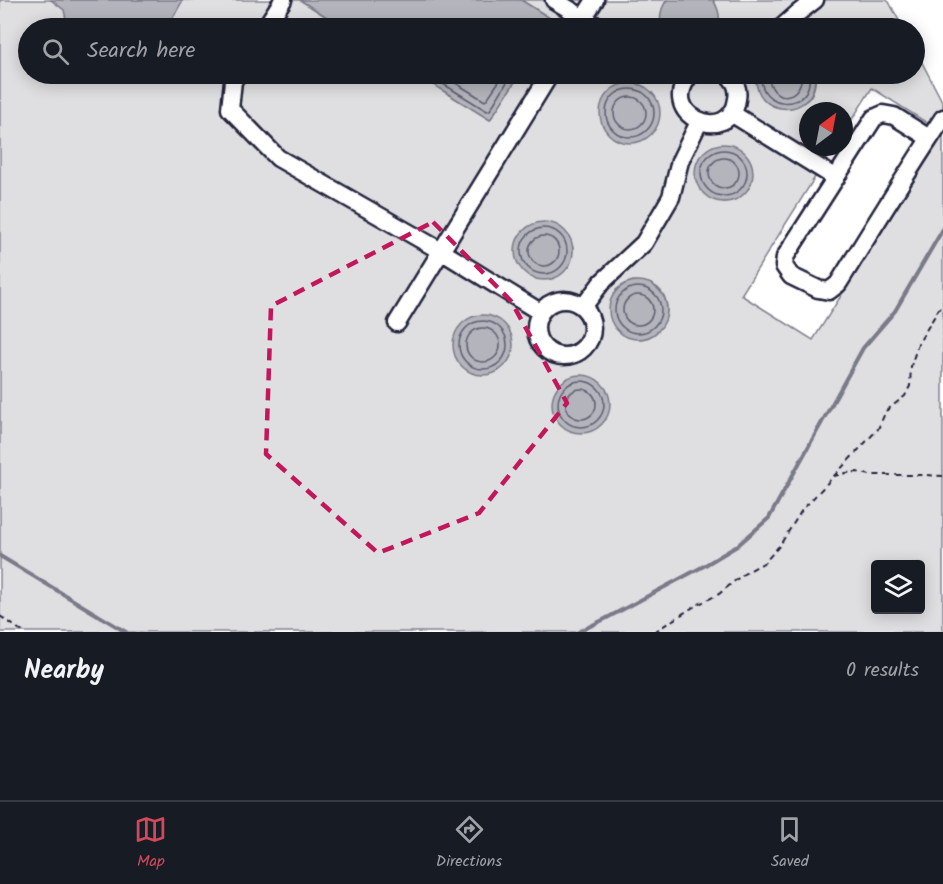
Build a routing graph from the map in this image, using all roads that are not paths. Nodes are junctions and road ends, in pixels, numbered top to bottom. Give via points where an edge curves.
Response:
1 (283, 0) edge
2 (554, 0) edge
3 (595, 0) edge
4 (815, 0) edge
5 (271, 18) edge
6 (574, 18) edge
7 (584, 18) edge
8 (792, 18) edge
9 (233, 84) edge
10 (544, 84) edge
11 (682, 84) edge
12 (736, 84) edge
13 (731, 113) junction
14 (943, 118) edge
15 (699, 122) junction
16 (929, 138) junction
17 (836, 178) junction
18 (441, 251) junction
19 (583, 307) junction
20 (540, 312) junction
21 (397, 323) dead end

1 - 5 street
2 - 6 street
3 - 7 street
4 - 8 street
9 - 18 street via 230,109 278,158
10 - 18 street
11 - 15 street via 685,109
12 - 13 street via 737,102
13 - 15 street via 718,122
13 - 17 street
14 - 16 street
15 - 19 street via 680,161 671,197 644,243 602,282
16 - 17 street via 894,116 883,114 874,118
16 - 17 street via 838,284 829,291 791,276 784,266
18 - 20 street
18 - 21 street
19 - 20 street via 565,300 555,301
19 - 20 street via 592,323 590,341 569,357 543,349 535,331

